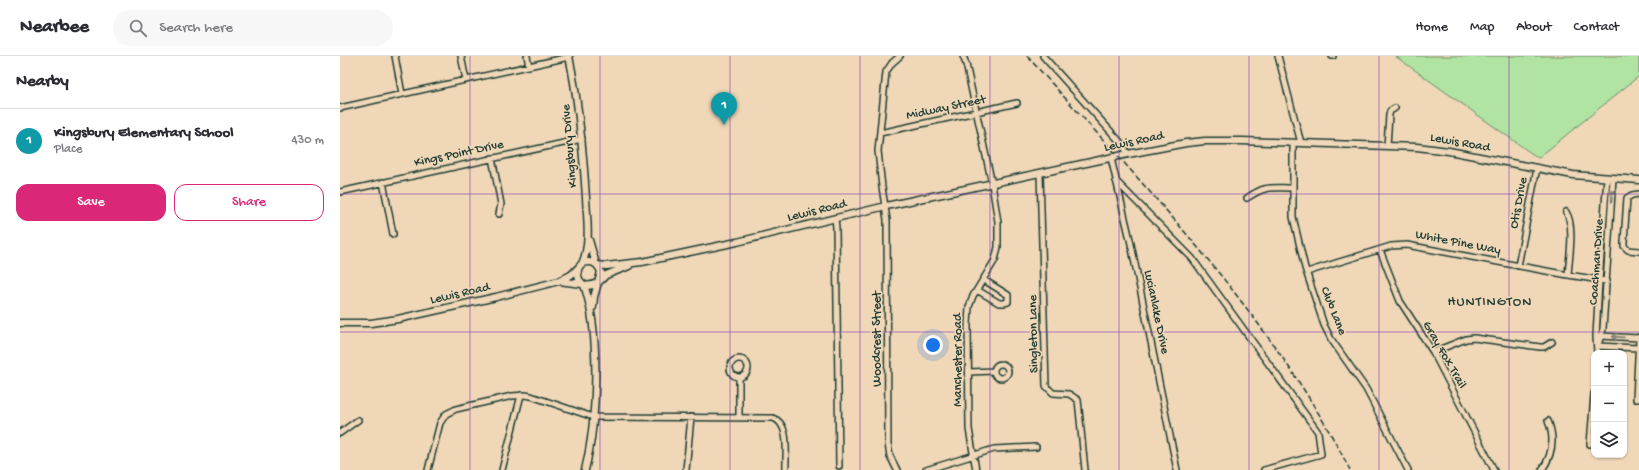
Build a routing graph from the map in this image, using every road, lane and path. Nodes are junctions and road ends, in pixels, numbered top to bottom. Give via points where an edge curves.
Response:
1 (395, 56) edge
2 (461, 56) edge
3 (527, 56) edge
4 (569, 56) edge
5 (900, 56) edge
6 (963, 56) edge
7 (1043, 56) edge
8 (1278, 56) edge
9 (529, 66) junction
10 (466, 80) junction
11 (402, 94) junction
12 (1017, 103) dead end
13 (340, 108) edge
14 (1395, 108) dead end
15 (976, 112) junction
16 (880, 133) junction
17 (582, 139) junction
18 (1293, 143) junction
19 (1301, 143) junction
20 (1387, 146) junction
21 (1128, 154) junction
22 (492, 158) junction
23 (1111, 158) junction
24 (1537, 168) junction
25 (1040, 174) junction
26 (1610, 178) junction
27 (1116, 180) junction
28 (1639, 180) edge
29 (383, 182) junction
30 (992, 184) junction
31 (1292, 188) junction
32 (340, 192) edge
33 (1639, 194) edge
34 (1247, 198) dead end
35 (886, 206) junction
36 (1566, 212) dead end
37 (499, 214) dead end
38 (835, 218) junction
39 (393, 234) dead end
40 (588, 234) junction
41 (1380, 250) junction
42 (1639, 251) edge
43 (642, 262) junction
44 (597, 264) junction
45 (581, 266) junction
46 (1518, 266) junction
47 (1307, 272) junction
48 (1568, 275) junction
49 (984, 280) junction
50 (559, 281) junction
51 (1599, 281) junction
52 (1607, 281) junction
53 (598, 282) junction
54 (583, 284) junction
55 (977, 290) junction
56 (592, 321) junction
57 (340, 323) edge
58 (1599, 336) junction
59 (1639, 338) edge
60 (1552, 342) dead end
61 (1598, 346) junction
62 (1638, 348) edge
63 (1597, 350) edge
64 (1433, 352) junction
65 (994, 371) dead end
66 (969, 372) junction
67 (1638, 374) edge
68 (739, 377) dead end
69 (521, 395) junction
70 (1639, 399) edge
71 (593, 416) junction
72 (691, 417) junction
73 (739, 417) junction
74 (358, 420) dead end
75 (1548, 421) dead end
76 (1592, 422) edge
77 (340, 433) edge
78 (1590, 444) dead end
79 (1036, 447) dead end
80 (974, 454) junction
81 (839, 466) dead end
82 (1272, 469) edge
83 (428, 470) edge
84 (502, 470) edge
85 (585, 470) edge
86 (686, 470) edge
87 (786, 470) edge
88 (897, 470) edge
89 (926, 470) edge
90 (976, 470) edge
91 (1085, 470) edge
92 (1177, 470) edge
93 (1264, 470) edge
94 (1408, 470) edge
95 (1494, 470) edge
96 (1542, 470) edge

1 - 11 street
2 - 10 street
3 - 9 street
4 - 9 street
4 - 17 street, Kingsbury Drive via 577,94
5 - 16 street, Woodcrest Street via 886,72
6 - 15 street, Manchester Road
7 - 21 street via 1122,144
8 - 19 street
9 - 10 street
10 - 11 street
11 - 13 street
12 - 15 street, Midway Street
14 - 20 street via 1389,115
15 - 16 street, Midway Street
15 - 30 street, Manchester Road
16 - 35 street, Woodcrest Street via 879,161
17 - 22 street, Kings Point Drive
17 - 40 street, Kingsbury Drive
18 - 19 street, Lewis Road
18 - 21 street, Lewis Road via 1205,141
18 - 31 street, Club Lane
19 - 20 street, Lewis Road
20 - 24 street, Lewis Road via 1449,151
21 - 23 street, Lewis Road
22 - 29 street, Kings Point Drive
22 - 37 street via 501,204
23 - 25 street, Lewis Road
23 - 27 street, Lucianlake Drive
24 - 26 street, Lewis Road via 1573,175
24 - 46 street, Otis Drive
25 - 30 street, Lewis Road
25 - 91 street, Singleton Lane via 1046,386 1053,393 1069,394 1078,400
26 - 28 street, Lewis Road
26 - 51 street, Coachman Drive
52 -> 26 street, Coachman Drive
27 - 82 street via 1192,258 1318,432 1321,454
27 - 92 street, Lucianlake Drive
29 - 32 street, Kings Point Drive
29 - 39 street
30 - 35 street, Lewis Road
30 - 49 street, Manchester Road via 997,215 998,247 993,265
31 - 34 street via 1265,188
31 - 47 street, Club Lane via 1293,217
33 - 42 street via 1632,194 1627,198 1624,246 1628,250
35 - 38 street, Lewis Road
35 - 88 street, Woodcrest Street via 888,444 890,456
36 - 48 street via 1571,226
38 - 43 street, Lewis Road
38 - 81 street
40 - 44 street, Kingsbury Drive
40 - 45 street, Kingsbury Drive via 585,258
41 - 46 street, White Pine Way via 1396,245 1407,245
41 - 47 street, White Pine Way
41 - 64 street, Gray Fox Trail via 1400,301
43 - 44 street, Lewis Road via 615,266
43 - 53 street, Lewis Road via 612,272
44 - 45 street via 590,262
44 - 53 street, Kingsbury Drive via 601,272
45 - 50 street, Lewis Road
45 - 54 street, Kingsbury Drive via 577,275
46 - 48 street, White Pine Way
47 - 94 street, Club Lane via 1327,332 1366,389
48 - 51 street, White Pine Way
49 - 55 street, Manchester Road
49 - 55 street via 1008,295 1008,302 1002,304
50 - 54 street
50 - 57 street, Lewis Road via 414,316 371,323
51 - 52 street, White Pine Way
51 - 58 street, Coachman Drive
52 - 58 street, Coachman Drive
53 - 54 street via 591,286
53 - 56 street, Kingsbury Drive
54 - 56 street, Kingsbury Drive via 588,296
55 - 66 street, Manchester Road via 969,307
56 - 71 street, Kingsbury Drive
59 -> 58 street
58 - 61 street, Coachman Drive
59 - 62 street
60 - 64 street via 1540,347 1483,338 1466,339
61 - 62 street
61 - 63 street, Coachman Drive
62 - 67 street
64 - 95 street, Gray Fox Trail
65 - 66 street
66 - 80 street, Manchester Road via 969,429
67 - 70 street via 1636,399
68 - 73 street
69 - 71 street
69 - 83 street via 450,411 440,423
69 - 84 street
71 - 72 street
71 - 85 street, Kingsbury Drive
72 - 73 street
72 - 86 street
73 - 87 street via 767,417 781,423 784,432
74 - 77 street
75 - 96 street via 1553,436 1549,457
76 - 78 street
79 - 80 street via 1000,448
80 - 89 street
80 - 90 street, Manchester Road
82 - 93 street

